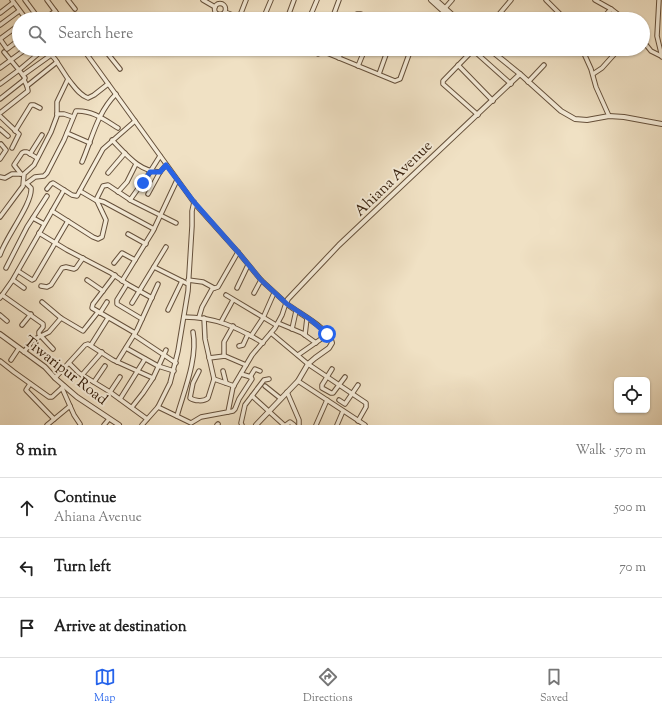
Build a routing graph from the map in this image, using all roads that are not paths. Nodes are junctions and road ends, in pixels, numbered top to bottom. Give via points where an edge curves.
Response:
1 (25, 0) edge
2 (47, 0) edge
3 (68, 0) edge
4 (203, 0) edge
5 (246, 0) edge
6 (271, 0) edge
7 (294, 0) edge
8 (317, 0) edge
9 (339, 0) edge
10 (432, 0) edge
11 (436, 0) edge
12 (452, 0) edge
13 (511, 0) edge
14 (546, 0) edge
15 (595, 0) edge
16 (659, 0) edge
17 (12, 1) edge
18 (223, 2) edge
19 (215, 7) junction
20 (445, 8) junction
21 (75, 9) dead end
22 (611, 9) junction
23 (55, 10) edge
24 (20, 11) edge
25 (34, 12) edge
26 (216, 12) edge
27 (225, 12) edge
28 (243, 12) edge
29 (266, 12) edge
30 (290, 12) edge
31 (313, 12) edge
32 (335, 12) edge
33 (445, 12) edge
34 (449, 12) edge
35 (501, 12) edge
36 (558, 12) edge
37 (608, 12) edge
38 (615, 12) edge
39 (0, 13) edge
40 (12, 17) edge
41 (0, 26) edge
42 (12, 31) edge
43 (12, 45) edge
44 (6, 50) junction
45 (650, 50) edge
46 (0, 55) edge
47 (16, 56) edge
48 (36, 56) edge
49 (50, 56) edge
50 (52, 56) edge
51 (88, 56) edge
52 (110, 56) edge
53 (335, 56) edge
54 (362, 56) edge
55 (385, 56) edge
56 (408, 56) edge
57 (467, 56) edge
58 (480, 56) edge
59 (497, 56) edge
60 (585, 56) edge
61 (613, 56) edge
62 (662, 56) edge
63 (339, 58) joint
64 (10, 60) junction
65 (57, 62) junction
66 (458, 65) junction
67 (544, 65) dead end
68 (358, 66) junction
69 (0, 68) edge
70 (120, 69) dead end
71 (19, 70) junction
72 (379, 74) junction
73 (520, 74) junction
74 (593, 74) junction
75 (24, 75) junction
76 (68, 79) junction
77 (24, 80) junction
78 (528, 82) junction
79 (0, 84) edge
80 (108, 84) junction
81 (511, 84) junction
82 (28, 86) junction
83 (116, 94) junction
84 (0, 99) edge
85 (493, 101) junction
86 (40, 108) dead end
87 (0, 113) edge
88 (57, 114) junction
89 (0, 116) edge
90 (478, 116) junction
91 (608, 116) junction
92 (73, 117) junction
93 (100, 117) junction
94 (135, 121) junction
95 (662, 124) edge
96 (118, 128) dead end
97 (0, 129) edge
98 (15, 131) junction
99 (67, 133) junction
100 (42, 135) dead end
101 (8, 136) dead end
102 (112, 140) junction
103 (90, 143) junction
104 (1, 144) dead end
105 (12, 148) dead end
106 (125, 153) junction
107 (30, 154) junction
108 (160, 156) junction
109 (0, 158) edge
110 (37, 158) junction
111 (82, 162) dead end
112 (136, 164) junction
113 (166, 165) junction
114 (150, 172) junction
115 (160, 172) junction
116 (108, 173) dead end
117 (23, 174) junction
118 (0, 176) edge
119 (177, 180) junction
120 (26, 183) junction
121 (47, 189) dead end
122 (64, 190) junction
123 (80, 191) junction
124 (118, 192) junction
125 (148, 194) dead end
126 (47, 196) dead end
127 (96, 200) junction
128 (130, 200) junction
129 (194, 202) junction
130 (52, 211) junction
131 (161, 216) junction
132 (0, 217) edge
133 (33, 218) junction
134 (68, 221) junction
135 (44, 224) junction
136 (176, 224) dead end
137 (154, 229) junction
138 (39, 233) junction
139 (128, 234) dead end
140 (54, 243) junction
141 (146, 244) junction
142 (166, 247) dead end
143 (238, 252) junction
144 (0, 256) edge
145 (83, 258) junction
146 (135, 260) junction
147 (114, 263) dead end
148 (248, 265) junction
149 (154, 267) junction
150 (6, 268) dead end
151 (18, 271) junction
152 (115, 275) junction
153 (13, 280) junction
154 (87, 280) dead end
155 (261, 280) junction
156 (122, 281) junction
157 (182, 281) junction
158 (188, 282) junction
159 (127, 284) junction
160 (158, 284) dead end
161 (41, 286) dead end
162 (24, 288) dead end
163 (214, 288) junction
164 (237, 288) dead end
165 (103, 291) junction
166 (140, 292) junction
167 (254, 293) dead end
168 (274, 293) junction
169 (2, 294) edge
170 (226, 295) dead end
171 (152, 298) junction
172 (233, 300) junction
173 (42, 302) dead end
174 (107, 302) dead end
175 (132, 303) dead end
176 (286, 303) junction
177 (168, 310) dead end
178 (296, 311) junction
179 (99, 313) junction
180 (31, 314) junction
181 (0, 315) edge
182 (184, 317) junction
183 (61, 318) junction
184 (108, 318) junction
185 (201, 318) junction
186 (263, 318) junction
187 (307, 318) junction
188 (142, 319) junction
189 (7, 321) dead end
190 (221, 322) junction
191 (277, 324) junction
192 (22, 326) dead end
193 (233, 326) junction
194 (292, 329) junction
195 (193, 332) dead end
196 (271, 333) junction
197 (0, 334) edge
198 (134, 334) junction
199 (327, 334) junction
200 (250, 335) junction
201 (305, 335) junction
202 (40, 337) junction
203 (263, 342) junction
204 (316, 343) junction
205 (91, 345) junction
206 (239, 346) dead end
207 (20, 348) junction
208 (126, 348) junction
209 (53, 349) dead end
210 (166, 350) dead end
211 (24, 352) junction
212 (102, 352) junction
213 (163, 354) junction
214 (298, 355) junction
215 (224, 356) junction
216 (209, 358) junction
217 (145, 359) junction
218 (0, 360) edge
219 (12, 360) dead end
220 (117, 362) junction
221 (176, 362) junction
222 (69, 363) junction
223 (308, 364) junction
224 (246, 365) junction
225 (105, 366) dead end
226 (158, 366) junction
227 (332, 369) dead end
228 (174, 371) junction
229 (199, 371) dead end
230 (223, 371) dead end
231 (260, 371) dead end
232 (138, 372) junction
233 (241, 374) junction
234 (82, 375) junction
235 (120, 377) dead end
236 (250, 377) junction
237 (327, 377) junction
238 (345, 377) dead end
239 (55, 378) junction
240 (153, 378) junction
241 (214, 379) junction
242 (269, 379) dead end
243 (298, 381) junction
244 (94, 382) junction
245 (226, 383) junction
246 (30, 384) junction
247 (339, 385) junction
248 (358, 385) dead end
249 (234, 386) junction
250 (265, 386) dead end
251 (63, 387) junction
252 (110, 392) junction
253 (286, 392) junction
254 (351, 394) junction
255 (183, 396) junction
256 (252, 396) junction
257 (190, 398) junction
258 (280, 398) junction
259 (120, 399) junction
260 (327, 400) junction
261 (339, 400) dead end
262 (70, 406) junction
263 (132, 407) junction
264 (158, 407) junction
265 (269, 410) junction
266 (343, 411) junction
267 (228, 412) junction
268 (177, 416) junction
269 (54, 419) junction
270 (109, 419) junction
271 (147, 419) junction
272 (361, 423) edge
273 (80, 424) edge
274 (192, 424) edge
275 (47, 425) edge
276 (104, 425) edge
277 (119, 425) edge
278 (142, 425) edge
279 (242, 425) edge
280 (256, 425) edge
281 (285, 425) edge
282 (294, 425) edge
283 (299, 425) edge
284 (316, 425) edge
285 (337, 425) edge

1 - 25 street
2 - 23 street
3 - 21 street
4 - 19 street
5 - 28 street
6 - 29 street
7 - 30 street
8 - 31 street
9 - 32 street
10 - 33 street
11 - 20 street
12 - 20 street
13 - 35 street
14 - 36 street
15 - 22 street
16 - 62 street via 657,31
17 - 24 street
17 - 39 street
18 - 19 street
18 - 27 street
19 - 26 street
20 - 34 street
22 - 37 street
22 - 38 street
40 - 41 street
42 - 44 street via 0,39
43 - 44 street
44 - 46 street
44 - 64 street
45 - 62 street
47 - 64 street
48 - 71 street
49 - 75 street
50 - 65 street
51 - 80 street
52 - 70 street
53 - 63 street
54 - 68 street
55 - 72 street
56 - 72 street via 399,80 395,81
57 - 66 street
58 - 81 street
59 - 73 street
60 - 74 street
61 - 74 street
63 - 68 street
64 - 69 street
64 - 71 street
65 - 76 street
65 - 82 street
66 - 85 street
66 - 90 street via 443,84
67 - 78 street
68 - 72 street
71 - 75 street
71 - 79 street
73 - 78 street
73 - 81 street, Ahiana Avenue
74 - 91 street
75 - 77 street
76 - 80 street via 78,92 86,97 94,95
76 - 88 street via 57,102
77 - 82 street
77 - 84 street
78 - 91 street via 561,111 575,119 587,120
80 - 83 street
81 - 85 street, Ahiana Avenue
82 - 87 street via 27,92
83 - 93 street
83 - 94 street
85 - 90 street, Ahiana Avenue
86 - 98 street via 31,105
88 - 92 street
88 - 110 street
89 - 98 street
90 - 176 street, Ahiana Avenue via 339,245
91 - 95 street
92 - 93 street via 78,110
92 - 99 street
93 - 96 street
93 - 103 street
94 - 102 street
94 - 108 street
97 - 101 street
98 - 105 street via 19,137
99 - 103 street
99 - 120 street via 47,173
100 - 107 street
102 - 106 street
102 - 123 street via 101,152
103 - 111 street
104 - 109 street via 6,150
106 - 112 street
106 - 116 street
107 - 110 street
107 - 117 street via 24,152 15,163 14,166
108 - 113 street
108 - 114 street
110 - 117 street via 34,165
112 - 114 street
112 - 124 street via 127,182
113 - 115 street
113 - 119 street
114 - 115 street
114 - 128 street
115 - 125 street
117 - 118 street via 12,174 5,178
117 - 120 street
119 - 129 street
119 - 131 street
120 - 132 street
120 - 144 street via 31,190 30,196
121 - 122 street via 52,183
122 - 123 street via 76,196
122 - 130 street
123 - 127 street
124 - 127 street via 105,185
124 - 128 street
126 - 133 street
127 - 134 street via 106,220 102,237 98,239
127 - 137 street
128 - 131 street
129 - 143 street
129 - 158 street
130 - 134 street
130 - 135 street
131 - 136 street
131 - 137 street
133 - 135 street
133 - 150 street
134 - 140 street
135 - 138 street
137 - 141 street
138 - 140 street
138 - 151 street
139 - 141 street
140 - 145 street
140 - 151 street via 34,279
141 - 146 street
142 - 149 street
143 - 148 street
143 - 163 street via 218,287
145 - 152 street
145 - 161 street via 74,269 62,268 51,286
146 - 147 street via 122,253
146 - 156 street
148 - 155 street
148 - 164 street
149 - 157 street
149 - 166 street
151 - 153 street
152 - 156 street
152 - 165 street
153 - 162 street
153 - 169 street
154 - 165 street
155 - 167 street
155 - 168 street
156 - 159 street
157 - 158 street
157 - 177 street
158 - 163 street via 203,282
158 - 182 street
159 - 166 street
159 - 188 street via 117,304
160 - 171 street
163 - 185 street via 204,303
165 - 179 street via 92,306 92,309
166 - 171 street
166 - 175 street
168 - 176 street
168 - 186 street
169 - 180 street
170 - 172 street
171 - 188 street
172 - 186 street
172 - 190 street
173 - 183 street
174 - 179 street
176 - 178 street
176 - 191 street
178 - 187 street
178 - 194 street
179 - 183 street via 83,331
179 - 184 street
180 - 192 street
180 - 202 street via 44,324 39,332
181 - 189 street
182 - 185 street
182 - 221 street
183 - 202 street via 49,332
184 - 198 street
184 - 205 street
185 - 190 street
185 - 216 street
186 - 191 street
186 - 200 street
187 - 199 street
187 - 201 street
188 - 198 street
190 - 193 street
191 - 194 street
191 - 196 street
193 - 200 street
193 - 215 street via 224,342
194 - 201 street
195 - 255 street via 194,349
196 - 203 street
196 - 214 street
197 - 207 street, Tiwaripur Road
198 - 208 street
198 - 213 street
199 - 204 street
199 - 223 street via 332,341 331,346
200 - 203 street
200 - 206 street via 243,345
201 - 204 street
202 - 209 street
202 - 211 street
203 - 224 street
204 - 214 street
205 - 212 street
205 - 222 street via 85,345
207 - 211 street, Tiwaripur Road
207 - 219 street
208 - 217 street
208 - 220 street
210 - 213 street
211 - 239 street, Tiwaripur Road via 45,367
212 - 220 street
212 - 234 street
213 - 221 street
213 - 226 street
214 - 223 street
215 - 216 street
215 - 224 street
216 - 241 street
217 - 226 street
217 - 232 street
218 - 246 street
220 - 232 street
221 - 228 street
222 - 234 street
222 - 239 street
223 - 237 street
223 - 243 street
224 - 233 street
225 - 244 street
226 - 228 street
226 - 240 street
227 - 237 street
228 - 264 street
229 - 257 street
230 - 245 street
231 - 236 street via 255,368
232 - 240 street
232 - 259 street
233 - 236 street
233 - 249 street
234 - 244 street
235 - 252 street
236 - 267 street via 252,379 235,409
237 - 247 street
237 - 247 street via 322,388 332,394
238 - 247 street
239 - 251 street, Tiwaripur Road
240 - 263 street
241 - 245 street
241 - 257 street via 207,400 198,401
242 - 256 street via 264,380
243 - 253 street
243 - 260 street
244 - 252 street
245 - 249 street
246 - 251 street via 50,397
246 - 269 street via 26,390
247 - 254 street
248 - 254 street
249 - 267 street via 229,398
250 - 258 street
251 - 262 street
251 - 270 street, Tiwaripur Road
252 - 259 street
253 - 258 street
253 - 283 street
254 - 261 street via 345,404
254 - 272 street via 367,405
255 - 257 street
255 - 268 street
256 - 265 street
256 - 279 street via 244,409
258 - 265 street
259 - 263 street
260 - 266 street
260 - 284 street
262 - 269 street
262 - 273 street
263 - 271 street
264 - 268 street
264 - 271 street
265 - 280 street
265 - 281 street
266 - 272 street
266 - 285 street
267 - 274 street via 201,417
268 - 274 street
269 - 275 street
270 - 276 street
270 - 277 street, Tiwaripur Road
271 - 278 street
281 - 282 street via 290,422

